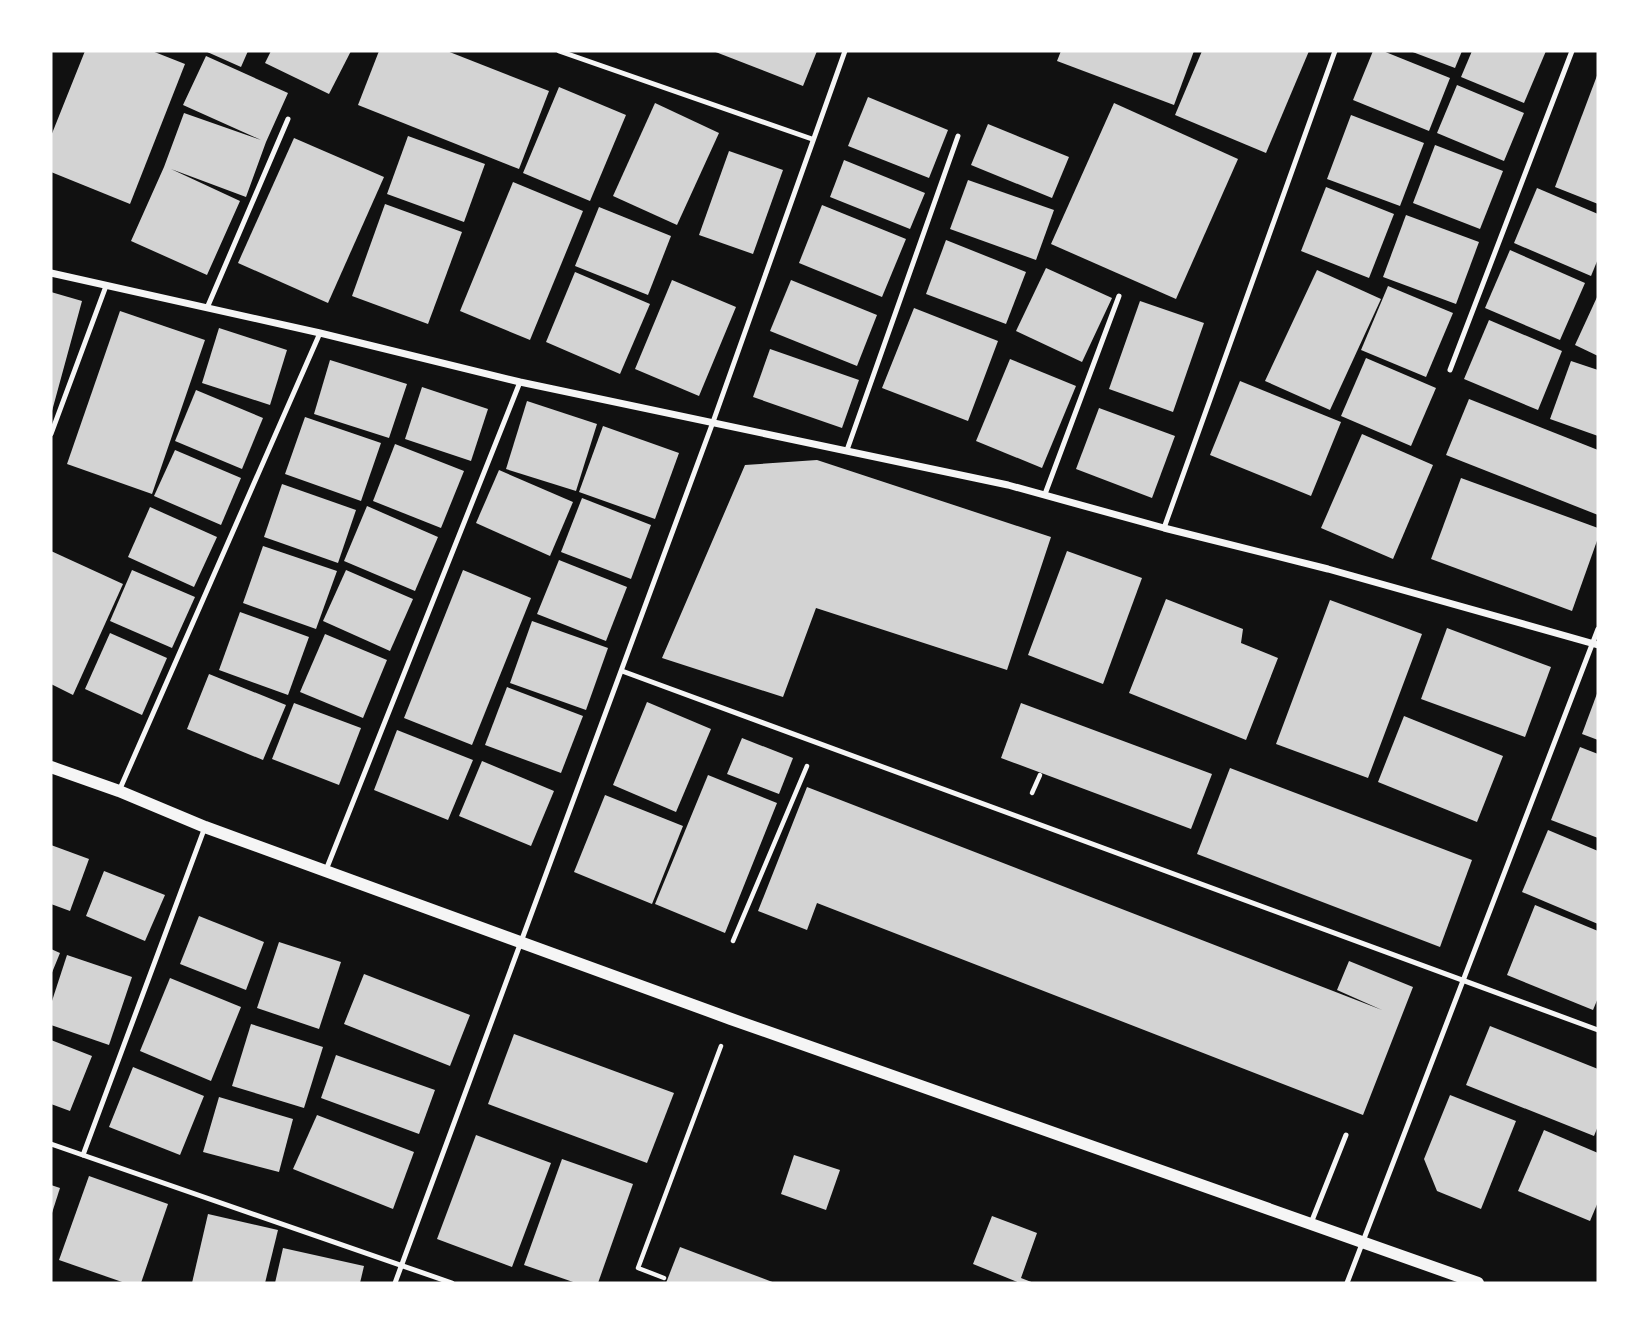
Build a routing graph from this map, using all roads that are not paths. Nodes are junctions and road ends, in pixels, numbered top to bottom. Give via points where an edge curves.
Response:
1 (559, 51) edge
2 (845, 51) edge
3 (1335, 51) edge
4 (1572, 51) edge
5 (288, 119) dead end
6 (958, 136) dead end
7 (812, 139) junction
8 (51, 273) edge
9 (106, 286) junction
10 (1119, 296) dead end
11 (207, 308) junction
12 (320, 333) junction
13 (1450, 370) dead end
14 (520, 382) junction
15 (713, 422) junction
16 (51, 435) edge
17 (847, 450) junction
18 (1045, 494) junction
19 (1164, 528) junction
20 (1598, 629) edge
21 (1595, 644) edge
22 (622, 671) junction
23 (51, 766) edge
24 (119, 791) junction
25 (205, 827) junction
26 (326, 871) junction
27 (522, 942) junction
28 (1463, 980) junction
29 (1598, 1030) edge
30 (1346, 1135) dead end
31 (51, 1144) edge
32 (83, 1155) junction
33 (1311, 1223) junction
34 (1362, 1241) junction
35 (402, 1265) junction
36 (396, 1283) edge
37 (452, 1283) edge
38 (1347, 1283) edge
39 (1478, 1283) edge

1 - 7 lane
2 - 7 lane
3 - 19 lane
4 - 13 lane
5 - 11 lane
6 - 17 lane
7 - 15 lane
8 - 9 street
9 - 11 street
9 - 16 lane
10 - 18 lane
11 - 12 street
12 - 14 street
12 - 24 lane
14 - 15 street
14 - 26 lane
15 - 17 street
15 - 22 lane
17 - 18 street
18 - 19 street
19 - 21 street
20 - 21 lane
21 - 28 lane
22 - 27 lane
22 - 28 lane
23 - 24 street
24 - 25 street
25 - 26 street
25 - 32 lane
26 - 27 street
27 - 33 street
27 - 35 lane
28 - 29 lane
28 - 34 lane
30 - 33 lane
31 - 32 lane
32 - 35 lane
33 - 34 street
34 - 38 lane
34 - 39 street
35 - 36 lane
35 - 37 lane

